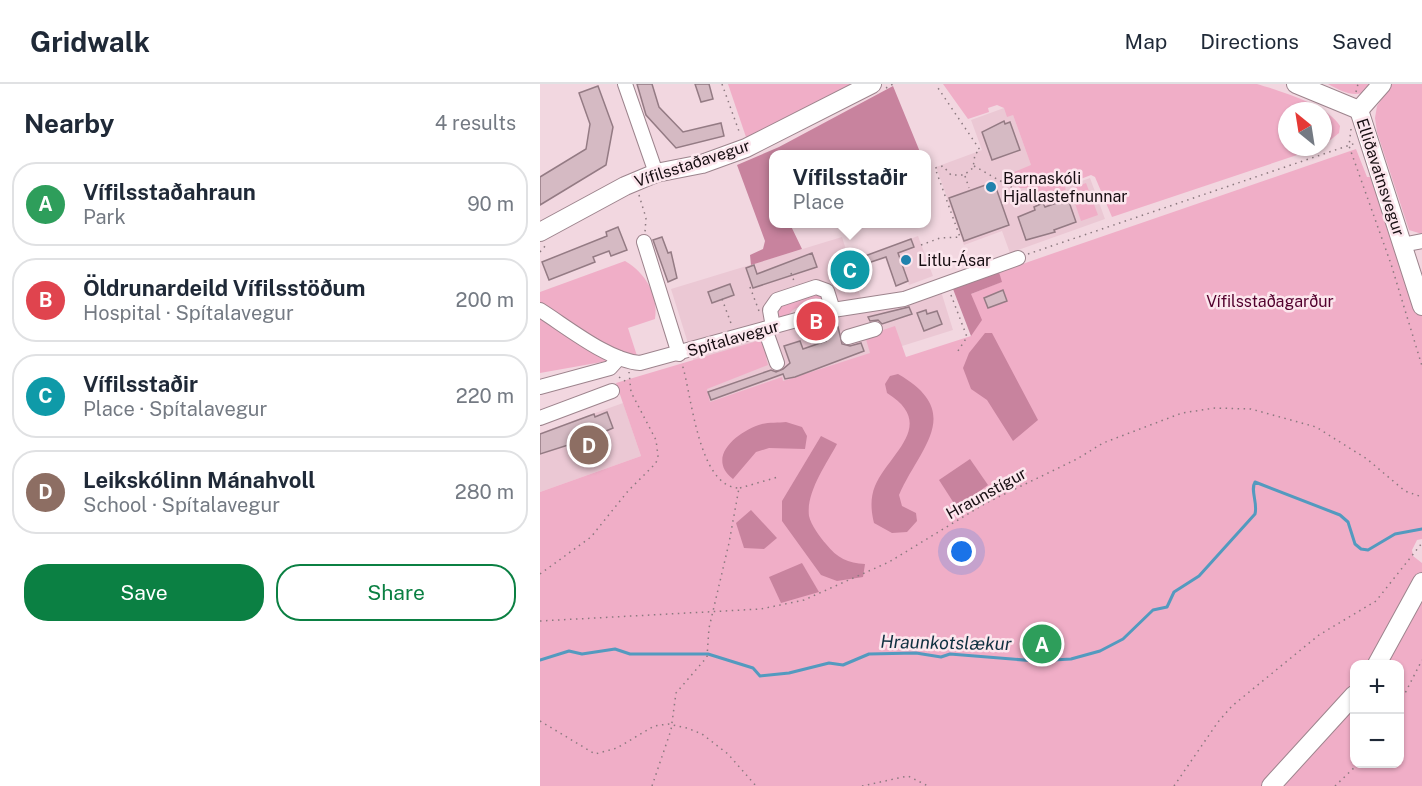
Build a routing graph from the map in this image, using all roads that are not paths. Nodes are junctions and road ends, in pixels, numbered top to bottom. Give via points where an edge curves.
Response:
1 (625, 84) edge
2 (872, 84) edge
3 (1296, 84) edge
4 (1382, 84) edge
5 (1359, 110) junction
6 (656, 174) junction
7 (542, 233) edge
8 (1422, 241) edge
9 (644, 242) road end
10 (1402, 245) junction
11 (1018, 258) road end
12 (858, 306) junction
13 (1422, 306) edge
14 (540, 310) edge
15 (833, 310) junction
16 (769, 328) junction
17 (848, 337) dead end
18 (679, 354) junction
19 (624, 359) junction
20 (777, 363) dead end
21 (585, 377) junction
22 (540, 387) edge
23 (612, 391) dead end
24 (592, 398) junction
25 (540, 418) edge
26 (1422, 582) edge
27 (1379, 660) edge
28 (1350, 699) edge
29 (1271, 786) edge

1 - 6 street
2 - 6 main road, Vífilsstaðavegur via 746,148 702,164
3 - 5 main road
4 - 5 main road
5 - 10 main road, Elliðavatnsvegur
6 - 7 main road, Vífilsstaðavegur via 596,200
8 - 10 street, Elliðavatnsvegur
9 - 18 street
10 - 13 main road, Elliðavatnsvegur
11 - 12 street, Spítalavegur via 904,299
12 - 15 street, Spítalavegur
12 - 17 street via 871,331
14 - 19 street
15 - 16 street, Spítalavegur
15 - 16 street via 827,291 816,287 774,302
16 - 18 street, Spítalavegur
16 - 20 street
18 - 19 street, Spítalavegur via 640,363
19 - 21 street, Spítalavegur
21 - 22 street, Spítalavegur
21 - 24 street
23 - 24 street
24 - 25 street
26 - 27 main road
28 - 29 main road

